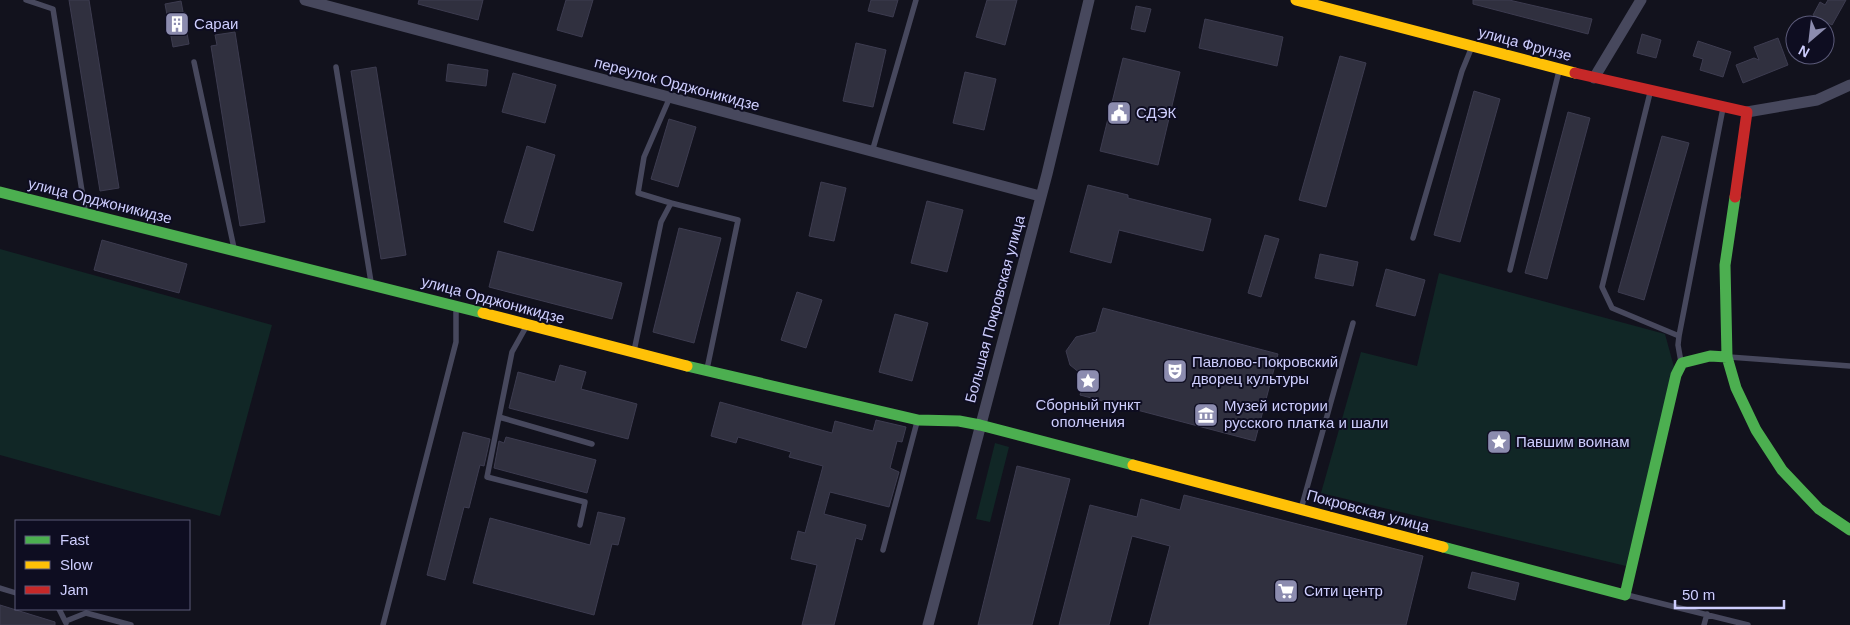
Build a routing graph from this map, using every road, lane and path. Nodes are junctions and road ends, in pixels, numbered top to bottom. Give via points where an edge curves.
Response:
1 (26, 0) edge
2 (305, 0) edge
3 (916, 0) edge
4 (1089, 0) edge
5 (1296, 0) edge
6 (1641, 0) edge
7 (1472, 46) junction
8 (194, 62) dead end
9 (336, 67) dead end
10 (1560, 69) junction
11 (1594, 78) junction
12 (1850, 85) edge
13 (1651, 91) junction
14 (670, 98) junction
15 (1723, 108) junction
16 (1747, 112) junction
17 (872, 152) junction
18 (0, 192) edge
19 (1040, 196) junction
20 (671, 203) junction
21 (86, 214) junction
22 (1413, 238) dead end
23 (234, 250) junction
24 (1510, 270) dead end
25 (372, 284) junction
26 (456, 306) junction
27 (1353, 323) dead end
28 (527, 325) junction
29 (1679, 336) junction
30 (634, 353) junction
31 (1727, 357) junction
32 (1682, 363) junction
33 (1850, 366) edge
34 (706, 369) junction
35 (499, 417) junction
36 (918, 420) junction
37 (980, 425) junction
38 (592, 444) dead end
39 (1301, 508) junction
40 (580, 525) dead end
41 (1850, 530) edge
42 (883, 550) dead end
43 (0, 588) edge
44 (15, 593) edge
45 (1625, 595) junction
46 (60, 610) edge
47 (1706, 614) junction
48 (66, 623) edge
49 (131, 625) edge
50 (383, 625) edge
51 (928, 625) edge
52 (1704, 625) edge
53 (1748, 625) edge

1 - 21 lane via 53,9
2 - 14 street, переулок Орджоникидзе
3 - 17 lane
4 - 19 street, Большая Покровская улица
5 - 7 street, улица Фрунзе
6 - 11 street
7 - 10 street, улица Фрунзе
7 - 22 lane
8 - 23 lane
9 - 25 lane
10 - 11 street, улица Фрунзе
10 - 24 lane
11 - 13 street, улица Фрунзе
12 - 16 street via 1817,100
13 - 15 street, улица Фрунзе
13 - 29 lane via 1602,288 1612,308
14 - 17 street, переулок Орджоникидзе
14 - 20 lane via 644,157 638,193
15 - 16 street, улица Фрунзе
15 - 29 lane
16 - 31 street via 1725,264
17 - 19 street, переулок Орджоникидзе
18 - 21 street, улица Орджоникидзе
19 - 37 street, Большая Покровская улица
20 - 30 lane via 661,222
20 - 34 lane via 738,220
21 - 23 street, улица Орджоникидзе
23 - 25 street, улица Орджоникидзе
25 - 26 street, улица Орджоникидзе
26 - 28 street, улица Орджоникидзе
26 - 50 lane via 456,342
27 - 39 lane
28 - 30 street, улица Орджоникидзе
28 - 35 lane via 512,352
29 - 32 lane
30 - 34 street, улица Орджоникидзе
31 - 32 street via 1710,356
31 - 33 lane
31 - 41 street via 1736,388 1756,430 1782,470 1819,509
32 - 45 street via 1676,375
34 - 36 street, улица Орджоникидзе
35 - 38 lane
35 - 40 lane via 487,478 585,502
36 - 37 street, улица Орджоникидзе
36 - 42 lane
37 - 39 street, Покровская улица
37 - 51 street, Большая Покровская улица
39 - 45 street, Покровская улица
43 - 44 lane
45 - 47 lane, Покровская улица
46 - 48 lane
47 - 52 lane
47 - 53 lane, Покровская улица
48 - 49 lane via 86,613

